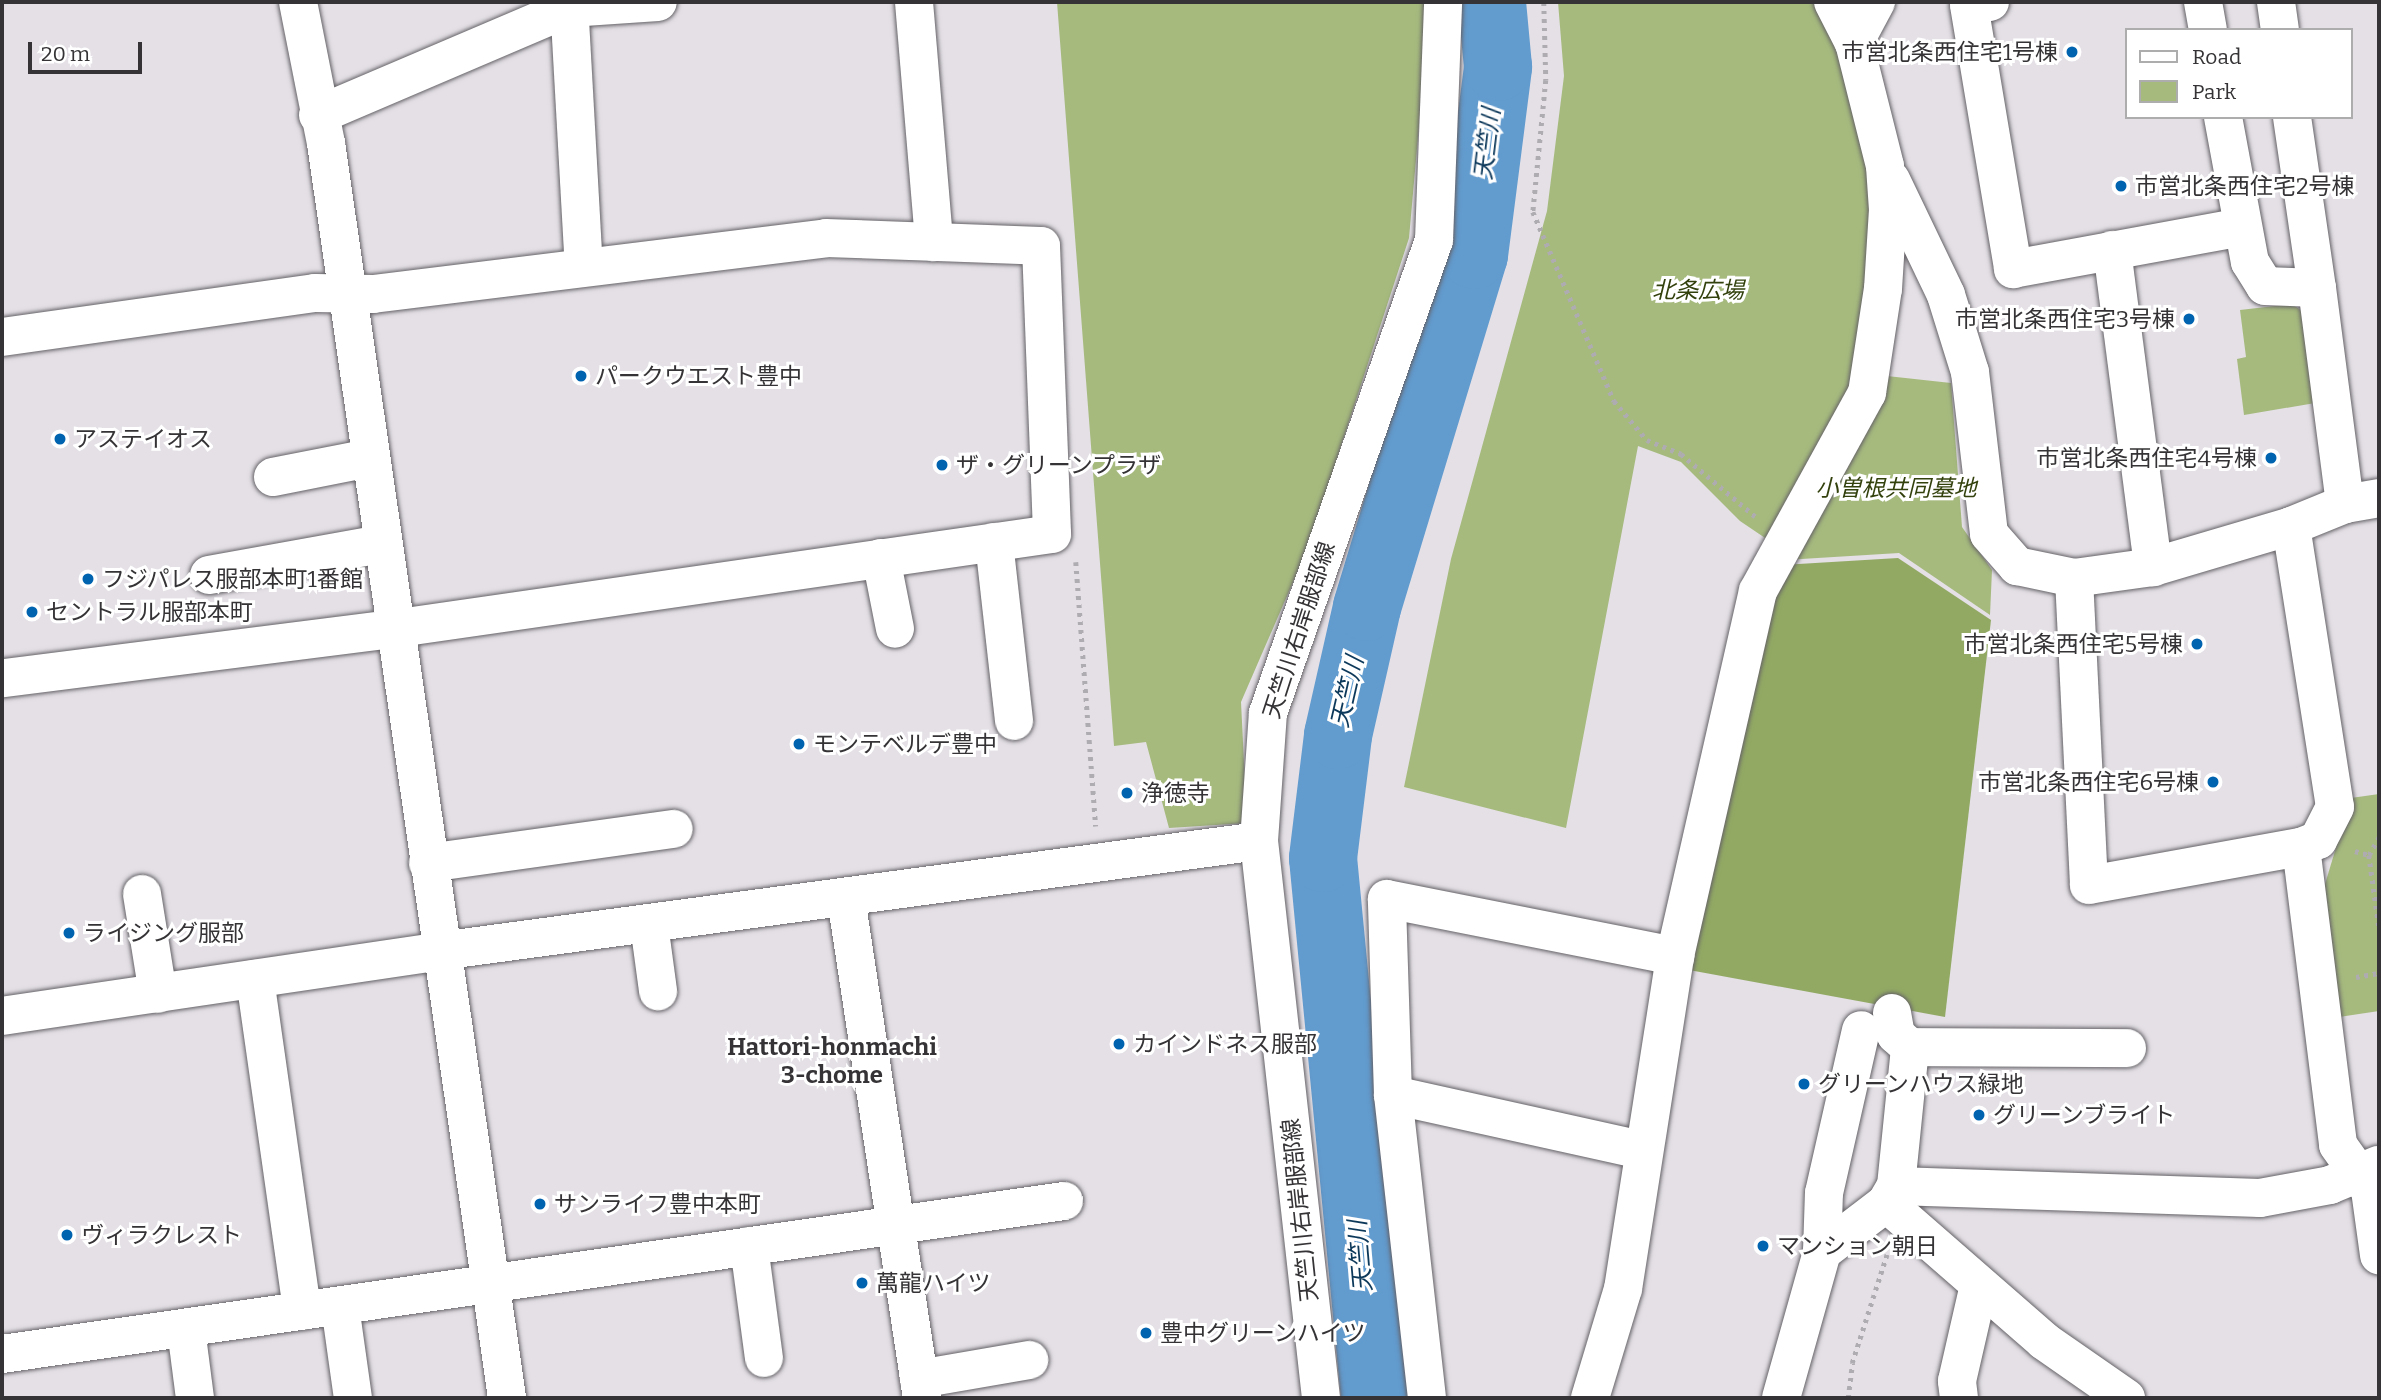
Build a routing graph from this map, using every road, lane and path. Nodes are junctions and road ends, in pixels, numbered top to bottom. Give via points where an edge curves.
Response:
1 (298, 2) edge
2 (658, 2) edge
3 (914, 2) edge
4 (1443, 2) edge
5 (1545, 2) edge
6 (1833, 2) edge
7 (1876, 2) edge
8 (2203, 2) edge
9 (2276, 2) edge
10 (1974, 3) edge
11 (569, 5) edge
12 (2208, 28) edge
13 (2280, 28) edge
14 (1854, 43) junction
15 (318, 115) junction
16 (2223, 119) edge
17 (2292, 119) edge
18 (1885, 166) junction
19 (2241, 227) junction
20 (934, 242) junction
21 (2112, 250) junction
22 (584, 267) junction
23 (2317, 288) junction
24 (347, 294) junction
25 (2, 337) edge
26 (370, 458) junction
27 (273, 477) dead end
28 (2362, 501) edge
29 (2291, 526) junction
30 (1052, 534) junction
31 (1787, 538) junction
32 (993, 542) junction
33 (381, 544) junction
34 (881, 558) junction
35 (2153, 567) junction
36 (209, 575) dead end
37 (2074, 578) junction
38 (393, 629) junction
39 (895, 629) dead end
40 (2, 678) edge
41 (1014, 721) dead end
42 (674, 829) dead end
43 (1259, 841) junction
44 (2301, 847) junction
45 (2369, 855) dead end
46 (428, 863) junction
47 (1099, 863) junction
48 (142, 894) dead end
49 (846, 898) junction
50 (649, 924) junction
51 (2379, 928) edge
52 (440, 951) junction
53 (1675, 956) junction
54 (255, 979) junction
55 (658, 990) dead end
56 (159, 994) junction
57 (2, 1016) edge
58 (1910, 1047) junction
59 (2127, 1048) dead end
60 (1393, 1095) junction
61 (1642, 1150) junction
62 (2367, 1169) edge
63 (1064, 1201) dead end
64 (1894, 1201) junction
65 (896, 1225) junction
66 (749, 1246) junction
67 (1822, 1252) junction
68 (2379, 1255) edge
69 (490, 1283) junction
70 (1979, 1284) junction
71 (340, 1306) junction
72 (302, 1311) junction
73 (186, 1329) junction
74 (2, 1354) edge
75 (764, 1358) dead end
76 (1029, 1360) dead end
77 (920, 1388) edge
78 (195, 1398) edge
79 (353, 1398) edge
80 (507, 1398) edge
81 (1321, 1398) edge
82 (1427, 1398) edge
83 (1590, 1398) edge
84 (1781, 1398) edge
85 (1848, 1398) edge
86 (1959, 1398) edge
87 (2126, 1398) edge

1 - 15 street
2 - 11 street
3 - 20 street
4 - 43 street, 天竺川右岸服部線 via 1434,240 1268,713
5 - 31 path via 1546,79 1533,212 1615,401 1647,440 1681,454
6 - 14 street
7 - 14 street
8 - 12 street
9 - 13 street
10 - 21 street via 2013,269
11 - 15 street
11 - 22 street
14 - 18 street
15 - 24 street
16 - 19 street
17 - 23 street
18 - 31 street via 1888,211 1883,289 1867,393
18 - 37 street via 1945,295 1969,372 1989,534 2017,566
19 - 21 street
19 - 23 street via 2250,262 2265,286
20 - 22 street via 826,238
20 - 30 street via 1041,246
21 - 35 street
22 - 24 street
23 - 28 street
24 - 25 street via 315,293
24 - 26 street
26 - 27 street
26 - 33 street
28 - 29 street
29 - 35 street
29 - 44 street via 2335,807 2318,840
30 - 32 street
30 - 47 path via 1074,543
31 - 53 street via 1758,591
32 - 34 street
32 - 41 street
33 - 36 street
33 - 38 street
34 - 38 street
34 - 39 street
35 - 37 street
37 - 44 street via 2089,885
38 - 40 street
38 - 46 street
42 - 46 street
43 - 47 street
43 - 81 street, 天竺川右岸服部線
44 - 62 street via 2338,1145
45 - 51 path
46 - 52 street
47 - 49 street
48 - 56 street
49 - 50 street
49 - 65 street
50 - 52 street
50 - 55 street
52 - 54 street
52 - 69 street
53 - 60 street via 1387,899
53 - 61 street
54 - 56 street
54 - 72 street
56 - 57 street
58 - 59 street
58 - 64 street
58 - 67 street via 1876,1022 1824,1193
60 - 61 street
60 - 82 street
61 - 83 street via 1623,1289
62 - 64 street via 2329,1185 2260,1198
62 - 68 street
63 - 65 street
64 - 67 street
64 - 70 street
64 - 85 path via 1852,1363
65 - 66 street
65 - 77 street
66 - 69 street
66 - 75 street
67 - 84 street
69 - 71 street
69 - 80 street
70 - 86 street via 1957,1381
70 - 87 street via 2044,1341
71 - 72 street
71 - 79 street
72 - 73 street
73 - 74 street
73 - 78 street
76 - 77 street

